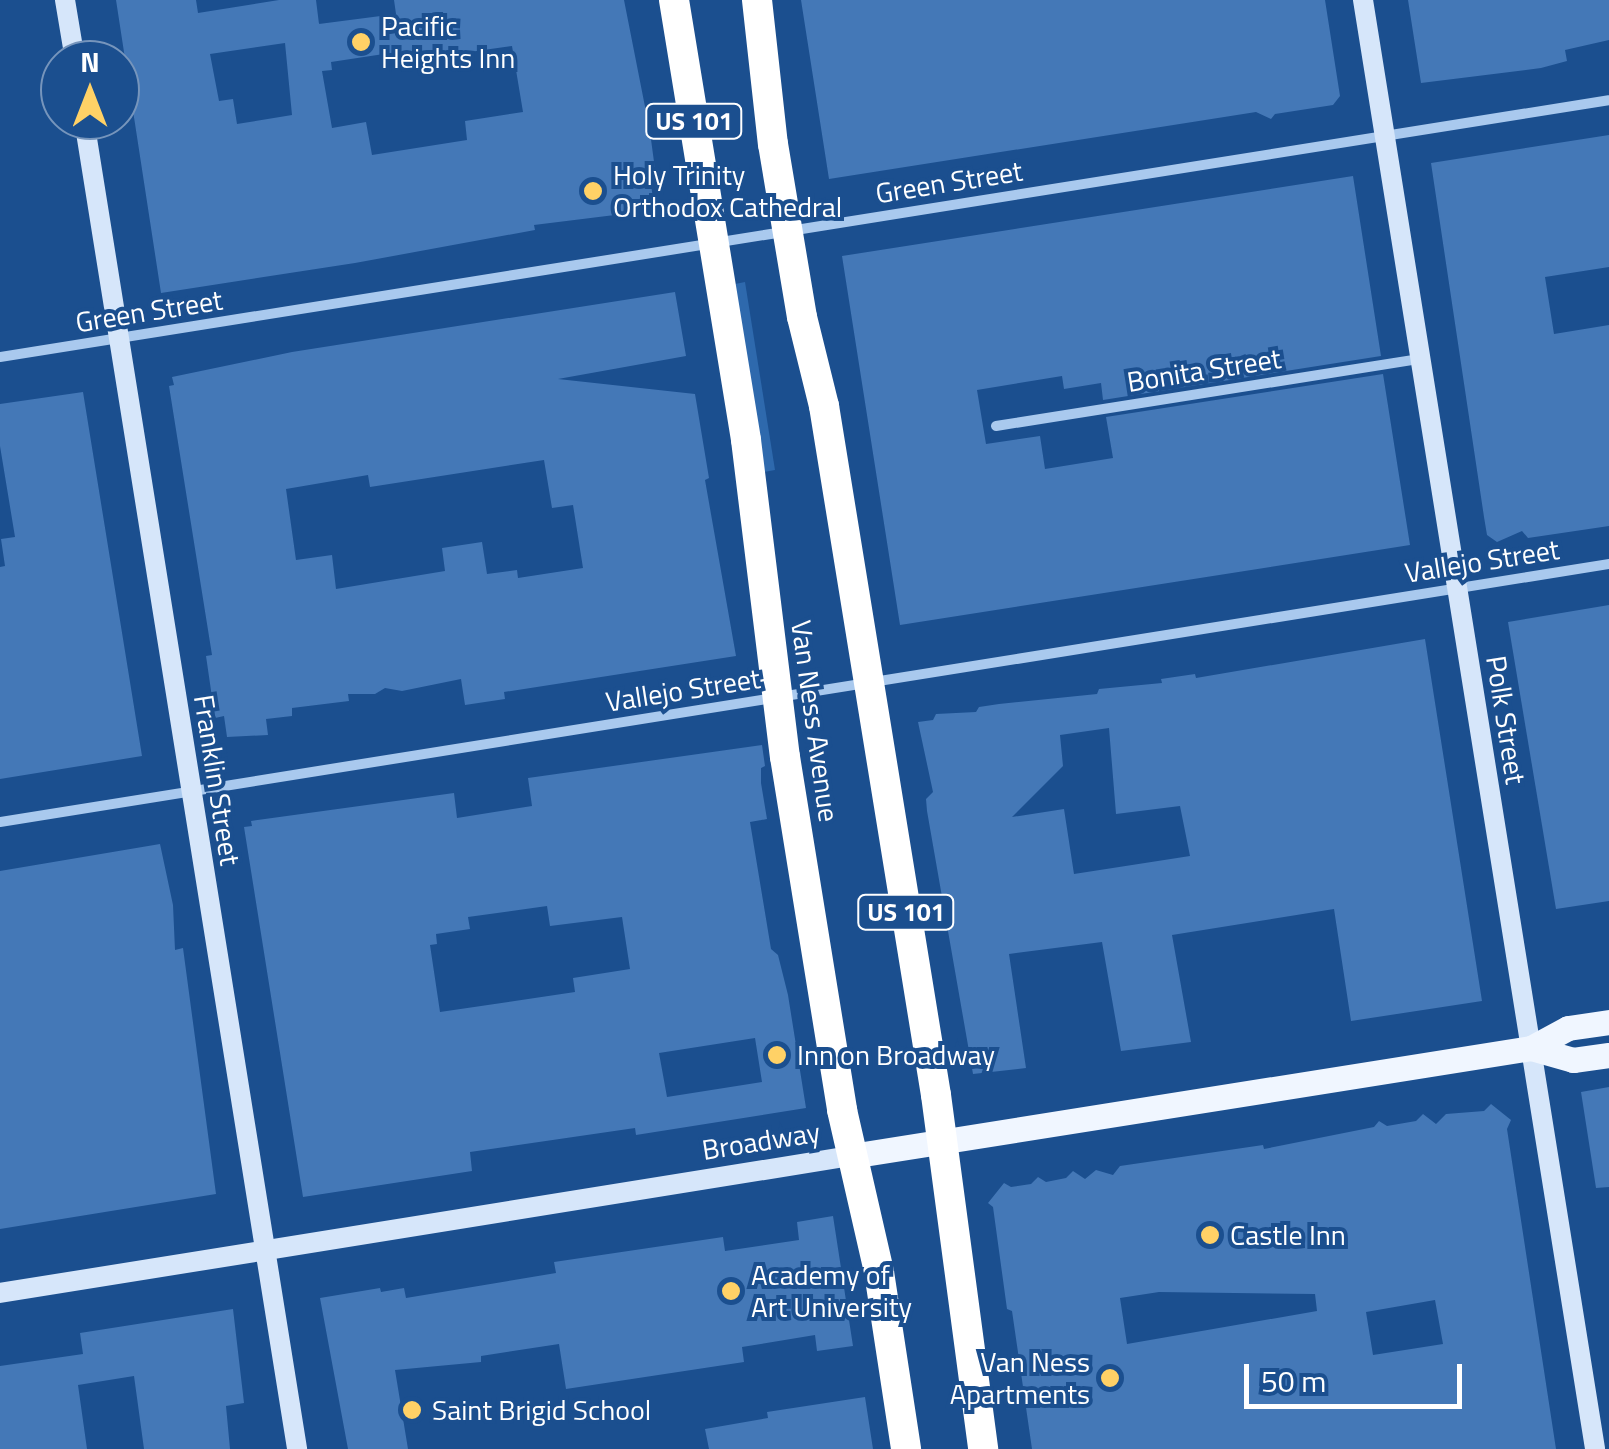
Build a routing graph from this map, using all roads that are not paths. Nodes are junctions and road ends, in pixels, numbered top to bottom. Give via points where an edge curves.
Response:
1 (65, 0) edge
2 (674, 0) edge
3 (757, 0) edge
4 (1363, 0) edge
5 (71, 40) edge
6 (1609, 100) edge
7 (1385, 136) junction
8 (87, 140) edge
9 (788, 231) junction
10 (714, 243) junction
11 (119, 339) junction
12 (0, 357) edge
13 (1420, 359) junction
14 (996, 426) dead end
15 (1609, 564) edge
16 (1458, 588) junction
17 (868, 682) junction
18 (778, 698) junction
19 (190, 792) junction
20 (0, 822) edge
21 (1609, 1022) edge
22 (1531, 1048) junction
23 (1609, 1055) edge
24 (942, 1142) junction
25 (851, 1156) junction
26 (265, 1250) junction
27 (0, 1293) edge
28 (297, 1449) edge
29 (906, 1449) edge
30 (983, 1449) edge
31 (1595, 1449) edge

1 - 5 street
2 - 10 highway, Van Ness Avenue / US 101
3 - 9 highway, Van Ness Avenue / US 101
4 - 7 street, Polk Street
6 - 7 street, Green Street
7 - 9 street, Green Street
7 - 13 street, Polk Street
8 - 11 street, Franklin Street
9 - 10 street, Green Street
9 - 17 highway, Van Ness Avenue / US 101
10 - 11 street, Green Street
10 - 18 highway, Van Ness Avenue / US 101
11 - 12 street, Green Street
11 - 19 street, Franklin Street
13 - 14 street, Bonita Street
13 - 16 street, Polk Street
15 - 16 street, Vallejo Street
16 - 17 street, Vallejo Street
16 - 22 street, Polk Street
17 - 18 street, Vallejo Street
17 - 24 highway, Van Ness Avenue / US 101
18 - 19 street, Vallejo Street
18 - 25 highway, Van Ness Avenue / US 101
19 - 20 street, Vallejo Street
19 - 26 street, Franklin Street
21 - 22 main road, Broadway via 1568,1028
22 - 23 main road, Broadway via 1573,1060
22 - 24 main road, Broadway
22 - 31 street, Polk Street
24 - 25 main road, Broadway
24 - 30 highway, Van Ness Avenue / US 101
25 - 26 street, Broadway
25 - 29 highway, Van Ness Avenue / US 101 via 878,1272
26 - 27 street, Broadway
26 - 28 street, Franklin Street

